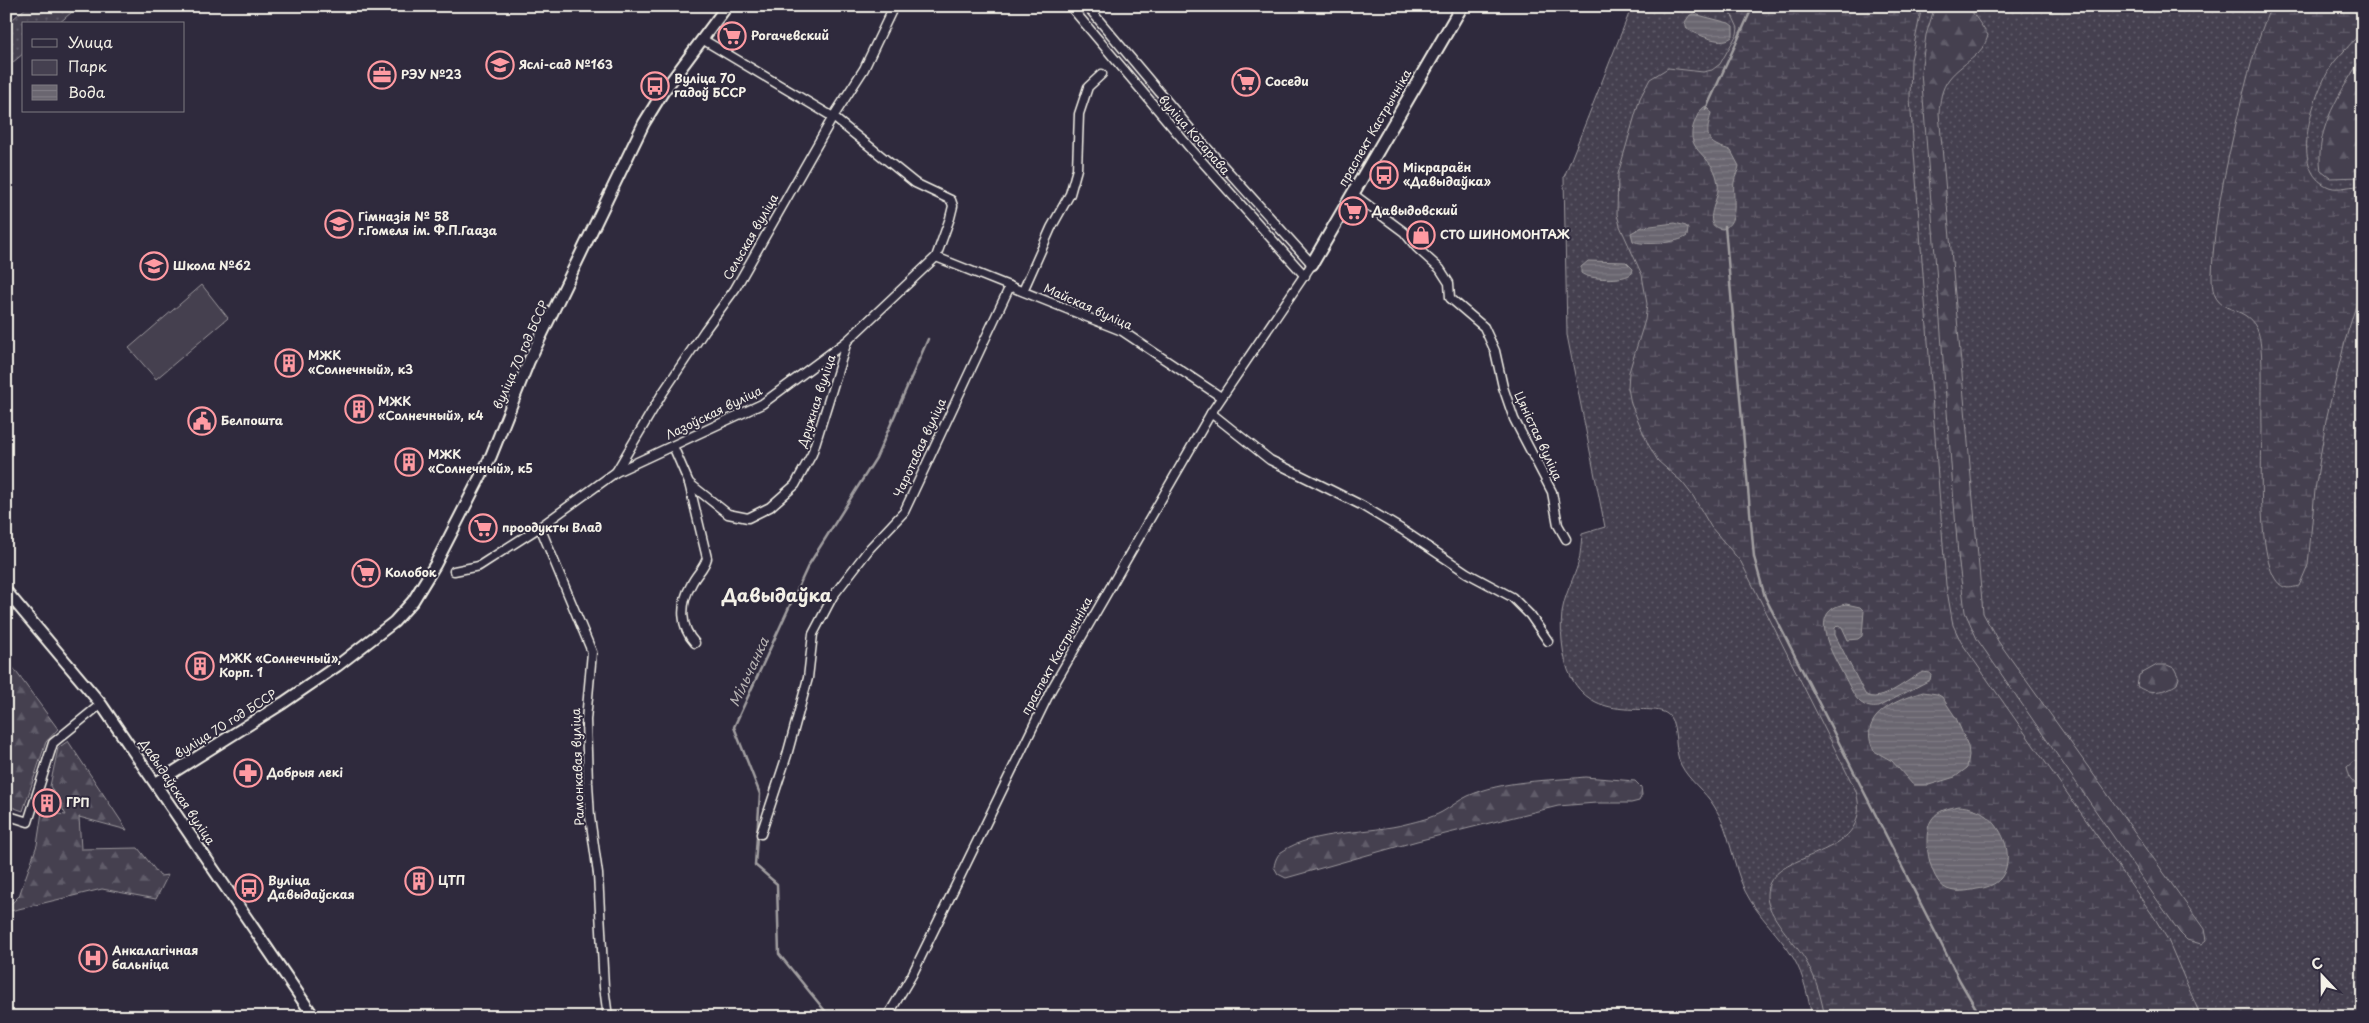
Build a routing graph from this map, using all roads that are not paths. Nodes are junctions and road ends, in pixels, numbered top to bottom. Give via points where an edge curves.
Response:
1 (727, 6) edge
2 (894, 6) edge
3 (1070, 6) edge
4 (1087, 6) edge
5 (1462, 6) edge
6 (702, 39) junction
7 (1102, 74) dead end
8 (832, 117) junction
9 (1353, 194) junction
10 (936, 257) junction
11 (1312, 264) junction
12 (1305, 276) junction
13 (1010, 286) junction
14 (1024, 291) junction
15 (847, 341) junction
16 (1221, 397) junction
17 (1211, 413) junction
18 (673, 446) junction
19 (616, 472) junction
20 (689, 483) junction
21 (540, 527) junction
22 (1566, 539) dead end
23 (454, 571) dead end
24 (6, 591) edge
25 (1548, 641) dead end
26 (696, 643) dead end
27 (101, 704) junction
28 (156, 783) junction
29 (6, 815) edge
30 (761, 834) dead end
31 (314, 1017) edge
32 (608, 1017) edge
33 (886, 1017) edge

1 - 6 street, вуліца 70 год БССР
2 - 8 street, Сельская вуліца via 864,69
3 - 12 street, вуліца Косарава
4 - 11 street, вуліца Косарава via 1198,138
5 - 9 main road, праспект Кастрычніка
6 - 8 street
6 - 28 street, вуліца 70 год БССР via 644,123 528,362 491,456 436,565 413,601 387,627 337,666
7 - 14 street via 1088,86 1079,114 1078,169 1070,194 1051,228
8 - 10 street, Лазоўская вуліца via 915,183 951,200 950,218
8 - 19 street, Сельская вуліца via 735,289 662,394
9 - 11 main road, праспект Кастрычніка
9 - 22 street, Цяністая вуліца via 1404,232 1440,269 1449,283 1450,298 1484,327 1495,351 1514,419 1552,492 1558,524
10 - 13 street, Майская вуліца
10 - 15 street, Лазоўская вуліца
11 - 12 street, праспект Кастрычніка
12 - 16 street, праспект Кастрычніка
13 - 14 street, Майская вуліца
13 - 30 street, Чаротавая вуліца via 904,512 870,548 833,596 813,634 808,678
14 - 16 street, Майская вуліца via 1122,331
15 - 18 street, Лазоўская вуліца via 762,404
15 - 20 street, Дружная вуліца via 812,454 795,484 770,507 754,516 741,518 728,514
16 - 17 street, праспект Кастрычніка
17 - 25 street via 1270,460 1402,528 1467,573 1512,597 1530,615
17 - 33 street, праспект Кастрычніка via 1051,690 912,975
18 - 19 street, Лазоўская вуліца
18 - 20 street, Дружная вуліца
19 - 21 street, Лазоўская вуліца
20 - 26 street, Дружная вуліца via 707,558 691,585 684,608 686,633
21 - 23 street, Лазоўская вуліца via 479,566
21 - 32 street, Рамонкавая вуліца via 592,652 586,720 588,791 598,874
24 - 27 street, Давыдаўская вуліца
27 - 28 street, Давыдаўская вуліца
27 - 29 street via 52,744 28,822
28 - 31 street, Давыдаўская вуліца

